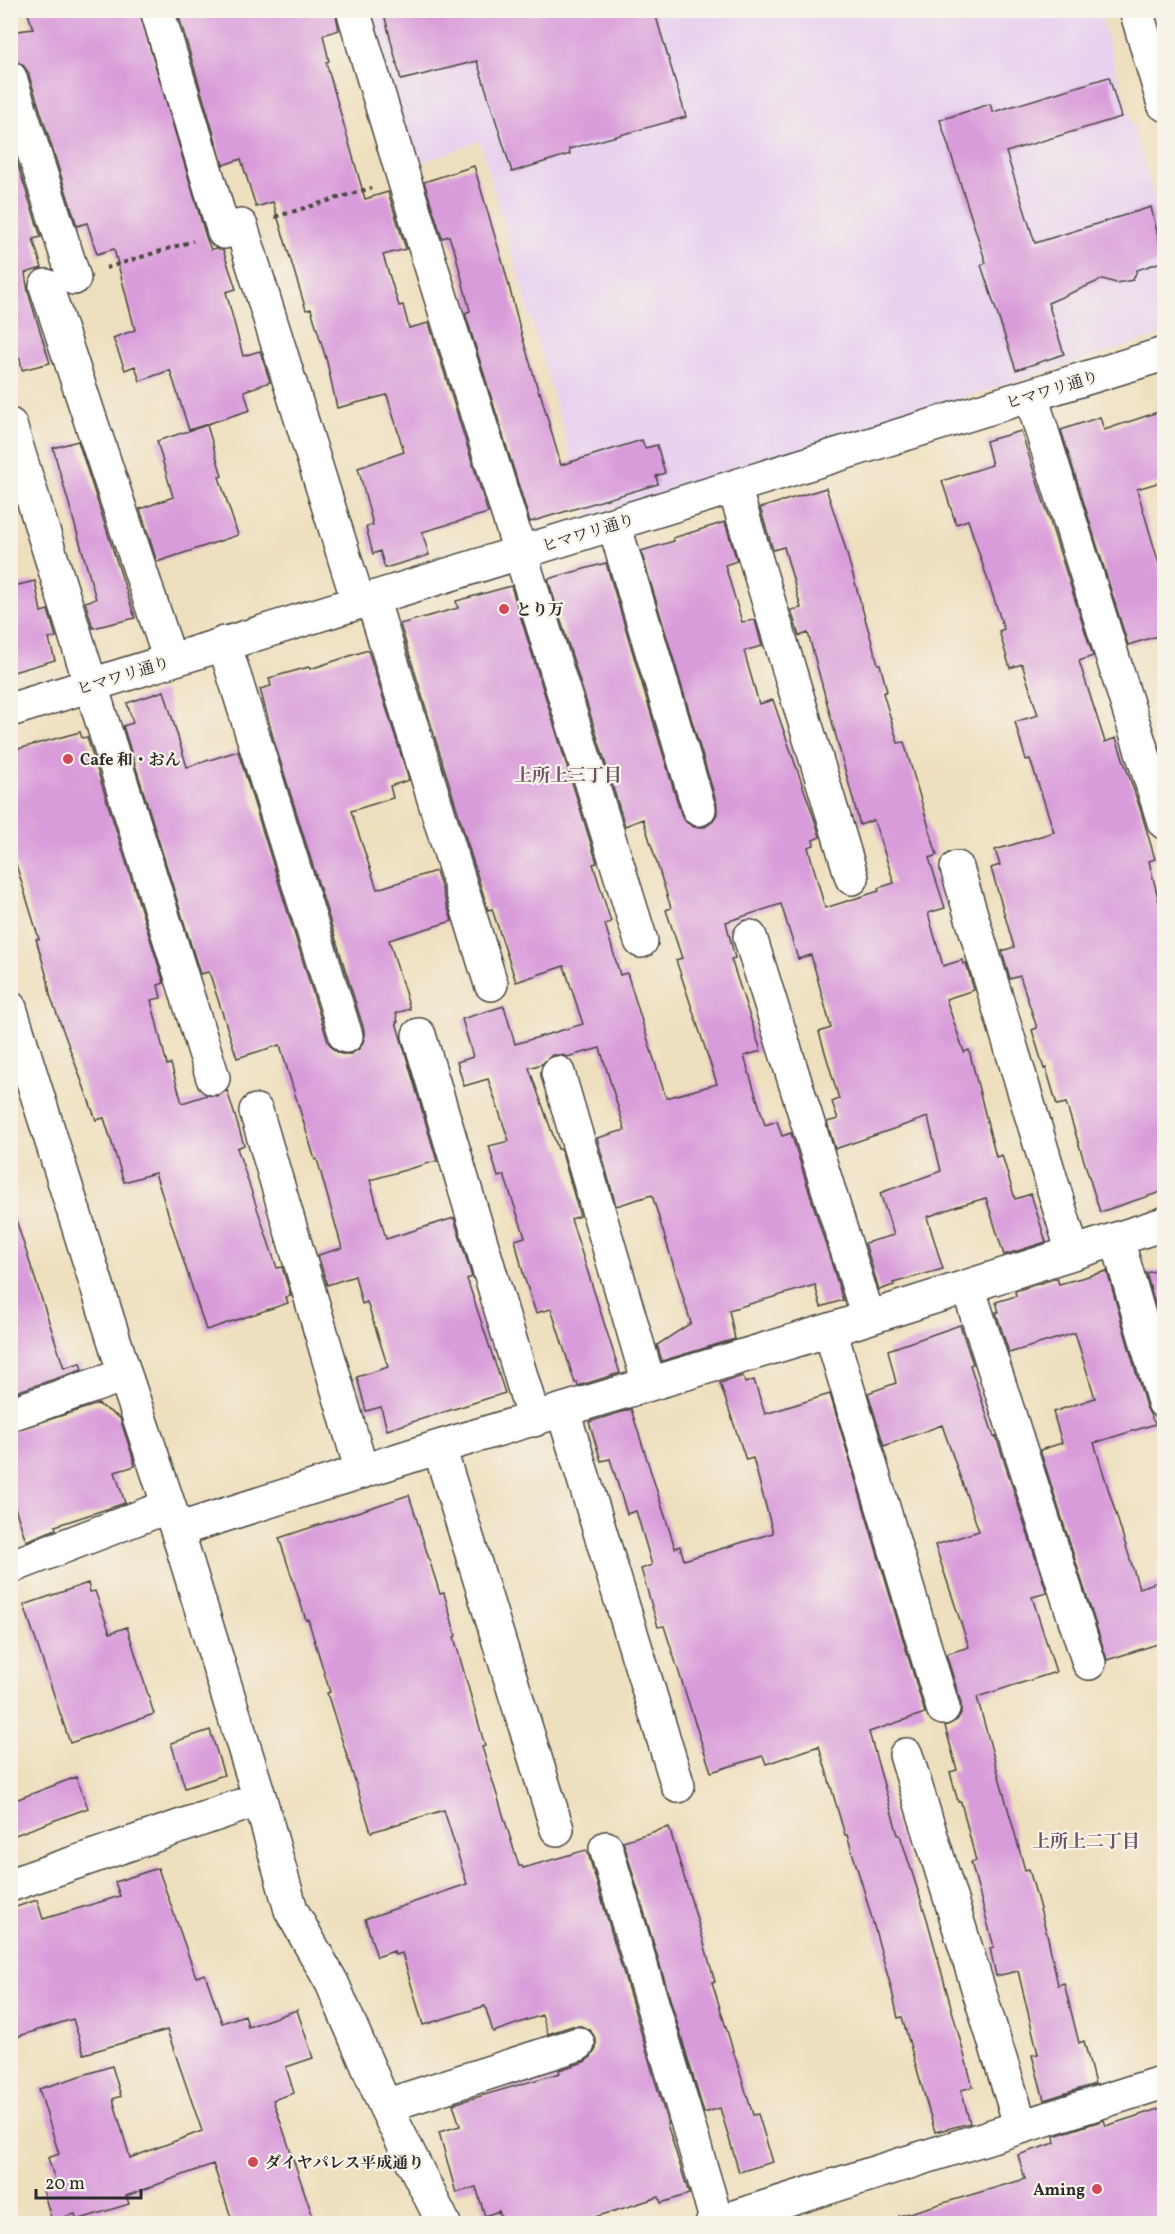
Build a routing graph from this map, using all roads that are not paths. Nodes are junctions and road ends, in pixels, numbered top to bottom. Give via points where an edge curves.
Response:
1 (157, 10) edge
2 (353, 10) edge
3 (1136, 10) edge
4 (10, 78) edge
5 (1164, 104) edge
6 (1164, 354) edge
7 (1031, 396) junction
8 (10, 425) edge
9 (734, 487) junction
10 (614, 524) junction
11 (520, 553) junction
12 (365, 600) junction
13 (224, 643) junction
14 (170, 660) junction
15 (92, 684) junction
16 (10, 710) edge
17 (699, 809) dead end
18 (1164, 822) edge
19 (957, 868) dead end
20 (852, 878) dead end
21 (750, 937) dead end
22 (640, 941) dead end
23 (490, 984) dead end
24 (10, 1008) edge
25 (418, 1035) dead end
26 (346, 1036) dead end
27 (558, 1073) dead end
28 (213, 1078) dead end
29 (256, 1112) dead end
30 (1164, 1224) edge
31 (1117, 1239) junction
32 (1073, 1253) junction
33 (968, 1287) junction
34 (868, 1317) junction
35 (830, 1330) junction
36 (125, 1375) junction
37 (649, 1384) junction
38 (1164, 1402) edge
39 (10, 1414) edge
40 (548, 1416) junction
41 (439, 1447) junction
42 (363, 1472) junction
43 (173, 1518) junction
44 (10, 1567) edge
45 (1089, 1663) dead end
46 (943, 1708) dead end
47 (906, 1755) dead end
48 (678, 1786) dead end
49 (260, 1799) junction
50 (557, 1829) dead end
51 (606, 1848) dead end
52 (10, 1885) edge
53 (578, 2044) dead end
54 (1164, 2082) edge
55 (385, 2106) junction
56 (1021, 2127) junction
57 (444, 2223) edge
58 (714, 2223) edge

1 - 12 street
2 - 11 street
3 - 5 street
4 - 14 street via 60,282
6 - 7 street, ヒマワリ通り
7 - 9 street, ヒマワリ通り
7 - 18 street
8 - 15 street
9 - 10 street, ヒマワリ通り
9 - 20 street
10 - 11 street, ヒマワリ通り
10 - 17 street
11 - 12 street, ヒマワリ通り
11 - 22 street
12 - 13 street, ヒマワリ通り
12 - 23 street
13 - 14 street, ヒマワリ通り
13 - 26 street
14 - 15 street, ヒマワリ通り
15 - 16 street, ヒマワリ通り
15 - 28 street
19 - 32 street
21 - 34 street
24 - 36 street
25 - 40 street
27 - 37 street
29 - 42 street
30 - 31 street
31 - 32 street
31 - 38 street
32 - 33 street
33 - 34 street
33 - 45 street
34 - 35 street
35 - 37 street
35 - 46 street
36 - 39 street
36 - 43 street
37 - 40 street
40 - 41 street
40 - 48 street
41 - 42 street
41 - 50 street
42 - 43 street
43 - 44 street
43 - 49 street
47 - 56 street
49 - 52 street
49 - 55 street via 291,1910 332,1983
51 - 58 street
53 - 55 street
54 - 56 street
55 - 57 street
56 - 58 street

